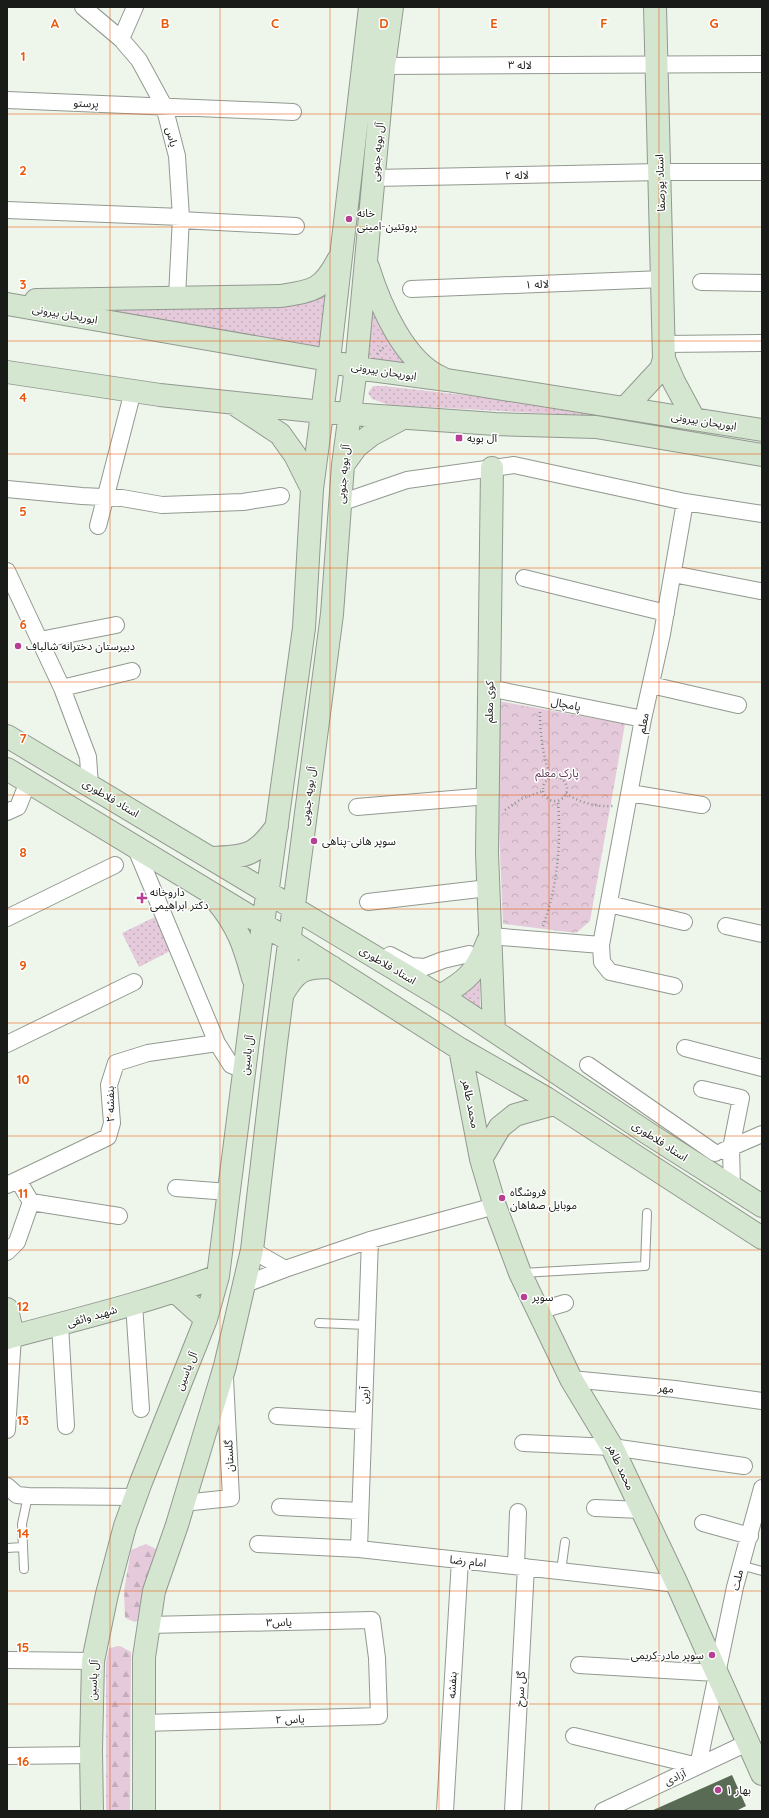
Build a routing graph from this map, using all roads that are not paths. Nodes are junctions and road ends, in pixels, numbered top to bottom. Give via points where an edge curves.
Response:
1 (83, 7) edge
2 (135, 7) edge
3 (370, 7) edge
4 (392, 7) edge
5 (655, 7) edge
6 (121, 39) junction
7 (657, 64) junction
8 (762, 64) edge
9 (384, 66) junction
10 (7, 100) edge
11 (164, 106) junction
12 (293, 112) dead end
13 (660, 172) junction
14 (762, 172) edge
15 (374, 178) junction
16 (7, 210) edge
17 (180, 218) junction
18 (296, 226) dead end
19 (340, 255) junction
20 (365, 260) junction
21 (663, 279) junction
22 (701, 282) dead end
23 (762, 283) edge
24 (410, 289) dead end
25 (177, 297) junction
26 (7, 300) edge
27 (7, 304) edge
28 (762, 343) edge
29 (664, 351) junction
30 (329, 360) junction
31 (356, 368) junction
32 (7, 372) edge
33 (447, 380) junction
34 (133, 391) junction
35 (232, 402) junction
36 (625, 408) junction
37 (322, 412) junction
38 (350, 414) junction
39 (403, 418) junction
40 (694, 419) junction
41 (762, 430) edge
42 (762, 455) edge
43 (343, 465) junction
44 (492, 468) junction
45 (7, 489) edge
46 (312, 489) junction
47 (280, 496) dead end
48 (106, 497) junction
49 (340, 502) junction
50 (685, 502) junction
51 (762, 514) edge
52 (98, 526) dead end
53 (7, 571) edge
54 (673, 574) junction
55 (524, 578) dead end
56 (760, 591) dead end
57 (666, 613) junction
58 (116, 625) dead end
59 (40, 640) junction
60 (132, 671) dead end
61 (651, 685) junction
62 (62, 688) junction
63 (489, 688) junction
64 (738, 705) dead end
65 (643, 719) junction
66 (7, 736) edge
67 (289, 738) junction
68 (315, 740) junction
69 (7, 769) edge
70 (28, 782) junction
71 (90, 786) junction
72 (488, 796) junction
73 (629, 798) junction
74 (702, 805) dead end
75 (357, 807) dead end
76 (7, 812) edge
77 (277, 826) junction
78 (136, 849) junction
79 (300, 855) junction
80 (211, 858) junction
81 (115, 865) dead end
82 (488, 888) junction
83 (208, 891) junction
84 (268, 892) junction
85 (368, 902) dead end
86 (609, 904) junction
87 (294, 908) junction
88 (7, 918) edge
89 (684, 922) dead end
90 (263, 924) junction
91 (726, 926) dead end
92 (327, 928) junction
93 (762, 934) edge
94 (490, 936) junction
95 (289, 940) junction
96 (601, 945) junction
97 (469, 954) dead end
98 (377, 958) junction
99 (332, 966) junction
100 (134, 982) dead end
101 (255, 986) junction
102 (674, 986) dead end
103 (282, 996) junction
104 (440, 996) junction
105 (494, 1031) junction
106 (249, 1037) junction
107 (217, 1043) junction
108 (276, 1043) junction
109 (7, 1044) edge
110 (685, 1048) dead end
111 (460, 1049) junction
112 (588, 1065) dead end
113 (762, 1068) edge
114 (245, 1071) junction
115 (702, 1089) dead end
116 (554, 1104) junction
117 (762, 1134) edge
118 (731, 1148) junction
119 (715, 1153) junction
120 (481, 1159) junction
121 (690, 1160) junction
122 (12, 1182) edge
123 (732, 1187) junction
124 (176, 1188) dead end
125 (229, 1192) junction
126 (31, 1202) junction
127 (495, 1206) junction
128 (762, 1206) edge
129 (647, 1213) dead end
130 (119, 1216) dead end
131 (762, 1238) edge
132 (370, 1240) junction
133 (252, 1250) junction
134 (7, 1252) edge
135 (285, 1268) junction
136 (520, 1273) junction
137 (218, 1276) junction
138 (243, 1285) junction
139 (176, 1292) junction
140 (565, 1303) dead end
141 (134, 1304) junction
142 (7, 1309) edge
143 (538, 1311) junction
144 (206, 1319) junction
145 (319, 1323) dead end
146 (60, 1325) junction
147 (367, 1325) junction
148 (10, 1337) edge
149 (225, 1366) junction
150 (571, 1379) junction
151 (762, 1401) edge
152 (141, 1409) dead end
153 (277, 1416) dead end
154 (364, 1421) junction
155 (66, 1426) dead end
156 (7, 1430) edge
157 (523, 1443) dead end
158 (612, 1447) junction
159 (744, 1466) dead end
160 (7, 1486) edge
161 (28, 1496) junction
162 (136, 1497) junction
163 (761, 1499) edge
164 (183, 1503) junction
165 (280, 1507) dead end
166 (594, 1508) dead end
167 (641, 1510) junction
168 (360, 1511) junction
169 (518, 1512) dead end
170 (703, 1523) dead end
171 (750, 1536) junction
172 (565, 1542) dead end
173 (258, 1544) dead end
174 (7, 1548) edge
175 (23, 1548) junction
176 (359, 1549) junction
177 (460, 1560) junction
178 (740, 1565) junction
179 (521, 1567) junction
180 (24, 1569) dead end
181 (561, 1571) junction
182 (762, 1571) edge
183 (677, 1584) junction
184 (148, 1625) junction
185 (377, 1658) joint
186 (7, 1660) edge
187 (93, 1661) junction
188 (579, 1664) dead end
189 (716, 1673) junction
190 (143, 1723) junction
191 (574, 1736) dead end
192 (747, 1743) junction
193 (91, 1755) junction
194 (7, 1756) edge
195 (698, 1766) junction
196 (762, 1774) edge
197 (92, 1811) edge
198 (144, 1811) edge
199 (445, 1811) edge
200 (514, 1811) edge
201 (603, 1811) edge

1 - 6 street, یاس
2 - 6 street
3 - 19 main road, آل بویه جنوبی
4 - 9 main road, آل بویه جنوبی
5 - 7 main road, استاد پورصفا
6 - 11 street, یاس via 139,60
7 - 8 street
7 - 9 street, لاله ۳
7 - 13 main road, استاد پورصفا
9 - 15 main road, آل بویه جنوبی
10 - 11 street, پرستو
11 - 12 street, پرستو
11 - 17 street, یاس via 177,156
13 - 14 street, لاله ۲
13 - 15 street, لاله ۲
13 - 21 main road, استاد پورصفا
15 - 20 main road, آل بویه جنوبی
16 - 17 street
17 - 18 street
17 - 25 street, یاس
19 - 25 main road via 330,275 319,287 304,292 280,296
19 - 30 main road, آل بویه جنوبی
20 - 31 main road, آل بویه جنوبی
20 - 33 main road via 375,290 407,350 431,373
21 - 24 street, لاله ۱
21 - 29 main road, استاد پورصفا
22 - 23 street
25 - 26 main road
27 - 30 main road, ابوریحان بیرونی
28 - 29 street
29 - 36 main road via 661,368
29 - 40 main road via 674,382
30 - 31 main road, ابوریحان بیرونی
30 - 37 main road, آل بویه جنوبی
31 - 33 main road, ابوریحان بیرونی
31 - 38 main road, آل بویه جنوبی
32 - 34 main road, ابوریحان بیرونی
33 - 36 main road, ابوریحان بیرونی
34 - 35 main road, ابوریحان بیرونی
34 - 48 street
35 - 37 main road, ابوریحان بیرونی
35 - 46 main road via 280,434 295,455
36 - 40 main road, ابوریحان بیرونی
37 - 38 main road, ابوریحان بیرونی
37 - 46 main road, آل بویه جنوبی
38 - 39 main road, ابوریحان بیرونی
38 - 43 main road, آل بویه جنوبی
39 - 42 main road, ابوریحان بیرونی via 596,427
39 - 43 main road via 362,442
40 - 41 main road, ابوریحان بیرونی
43 - 49 main road, آل بویه جنوبی
44 - 49 street via 407,480
44 - 50 street via 514,465
44 - 63 main road, کوی معلم
45 - 48 street
46 - 67 main road, آل بویه جنوبی via 304,628
47 - 48 street via 243,502 162,505
48 - 52 street
49 - 68 main road, آل بویه جنوبی via 332,614
50 - 51 street
50 - 54 street, معلم
53 - 59 street
54 - 56 street
54 - 57 street, معلم
55 - 57 street
57 - 61 street, معلم
58 - 59 street
59 - 62 street
60 - 62 street
61 - 64 street
61 - 65 street, معلم
62 - 71 street via 88,756
63 - 65 street, پامچال
63 - 72 main road, کوی معلم
65 - 73 street, معلم
66 - 71 main road, استاد فلاطوری
67 - 68 main road
67 - 77 main road, آل بویه جنوبی
68 - 79 main road, آل بویه جنوبی
69 - 70 main road
70 - 76 street via 18,807
70 - 78 main road
71 - 80 main road, استاد فلاطوری
72 - 75 street
72 - 82 main road, کوی معلم
73 - 74 street
73 - 86 street, معلم
77 - 80 main road via 266,841 253,852 235,858
77 - 84 main road, آل بویه جنوبی
78 - 83 main road
78 - 107 street
79 - 87 main road, آل بویه جنوبی
79 - 92 main road via 308,893
80 - 84 main road, استاد فلاطوری
81 - 88 street
82 - 85 street
82 - 94 main road, کوی معلم
83 - 90 main road
83 - 101 main road via 227,913 240,935
84 - 87 main road, استاد فلاطوری
84 - 90 main road, آل بویه جنوبی
86 - 89 street
86 - 96 street, معلم
87 - 92 main road, استاد فلاطوری
87 - 95 main road, آل بویه جنوبی
90 - 95 main road
90 - 101 main road, آل یاسین
91 - 93 street
92 - 98 main road, استاد فلاطوری
94 - 96 street
94 - 104 main road, کوی معلم via 473,973
94 - 105 main road, کوی معلم
95 - 99 main road
95 - 103 main road
96 - 102 street, معلم via 602,962 610,972
97 - 98 street via 443,960 425,968 411,966 386,954
98 - 104 main road, استاد فلاطوری
99 - 103 main road via 311,967 300,972
99 - 111 main road
100 - 109 street
101 - 106 main road, آل یاسین
103 - 108 main road
104 - 105 main road, استاد فلاطوری
105 - 121 main road, استاد فلاطوری
106 - 108 main road via 252,1030 258,1026 266,1026 276,1036
106 - 114 main road, آل یاسین
107 - 114 street via 231,1065
107 - 122 street, بنفشه ۲ via 148,1054 116,1063 109,1085 112,1123 108,1138
108 - 133 main road
110 - 113 street
111 - 116 main road
111 - 120 main road, محمد طاهر
112 - 119 street
114 - 125 main road, آل یاسین
115 - 118 street via 741,1098
116 - 120 main road, محمد طاهر via 515,1115 500,1127
116 - 131 main road
117 - 118 street
118 - 119 street
118 - 123 street
119 - 121 street
120 - 127 main road, محمد طاهر
121 - 123 main road, استاد فلاطوری
122 - 126 street
123 - 128 main road, استاد فلاطوری
124 - 125 street
125 - 137 main road, آل یاسین
126 - 130 street
126 - 134 street via 17,1242
127 - 132 street
127 - 136 main road, محمد طاهر
129 - 136 lane via 645,1266
132 - 135 street
132 - 147 street, آرین
133 - 135 street
133 - 138 main road
135 - 138 street
136 - 143 main road, محمد طاهر
137 - 139 main road, شهید واثقی
137 - 144 main road, آل یاسین
138 - 149 main road
139 - 141 main road, شهید واثقی
139 - 144 main road
140 - 143 street
141 - 146 main road, شهید واثقی
141 - 152 street
142 - 148 main road
143 - 150 main road, محمد طاهر
144 - 162 main road, آل یاسین
145 - 147 lane
146 - 148 main road, شهید واثقی
146 - 155 street
147 - 154 street, آرین
148 - 156 street
149 - 164 main road
149 - 164 street, گلستان via 231,1498
150 - 151 street, مهر
150 - 158 main road, محمد طاهر
153 - 154 street
154 - 168 street, آرین
157 - 158 street
158 - 159 street
158 - 167 main road, محمد طاهر
160 - 161 street via 17,1494
161 - 162 street
161 - 175 lane via 22,1524
162 - 187 main road, آل یاسین via 125,1526 107,1594
163 - 171 street, ملت
164 - 184 main road via 154,1591
165 - 168 street
166 - 167 street
167 - 183 main road, محمد طاهر
168 - 176 street, آرین
169 - 179 street
170 - 171 street
171 - 178 street, ملت
172 - 181 lane
173 - 176 street, امام رضا
174 - 175 lane
175 - 180 lane
176 - 177 street, امام رضا
177 - 179 street, امام رضا
177 - 199 street, بنفشه
178 - 182 lane
178 - 189 street, ملت
179 - 181 street, امام رضا
179 - 200 street, گل سرخ
181 - 183 street, امام رضا
183 - 189 main road, محمد طاهر
184 - 185 street, یاس۳ via 372,1620
184 - 190 main road via 144,1657
185 - 190 street, یاس ۲ via 379,1716
186 - 187 street
187 - 193 main road, آل یاسین
188 - 189 street
189 - 192 main road, محمد طاهر
189 - 195 street, ملت
190 - 198 main road
191 - 195 street
192 - 195 street, آزادی
192 - 196 main road, محمد طاهر
193 - 194 street
193 - 197 main road, آل یاسین
195 - 201 street, آزادی

